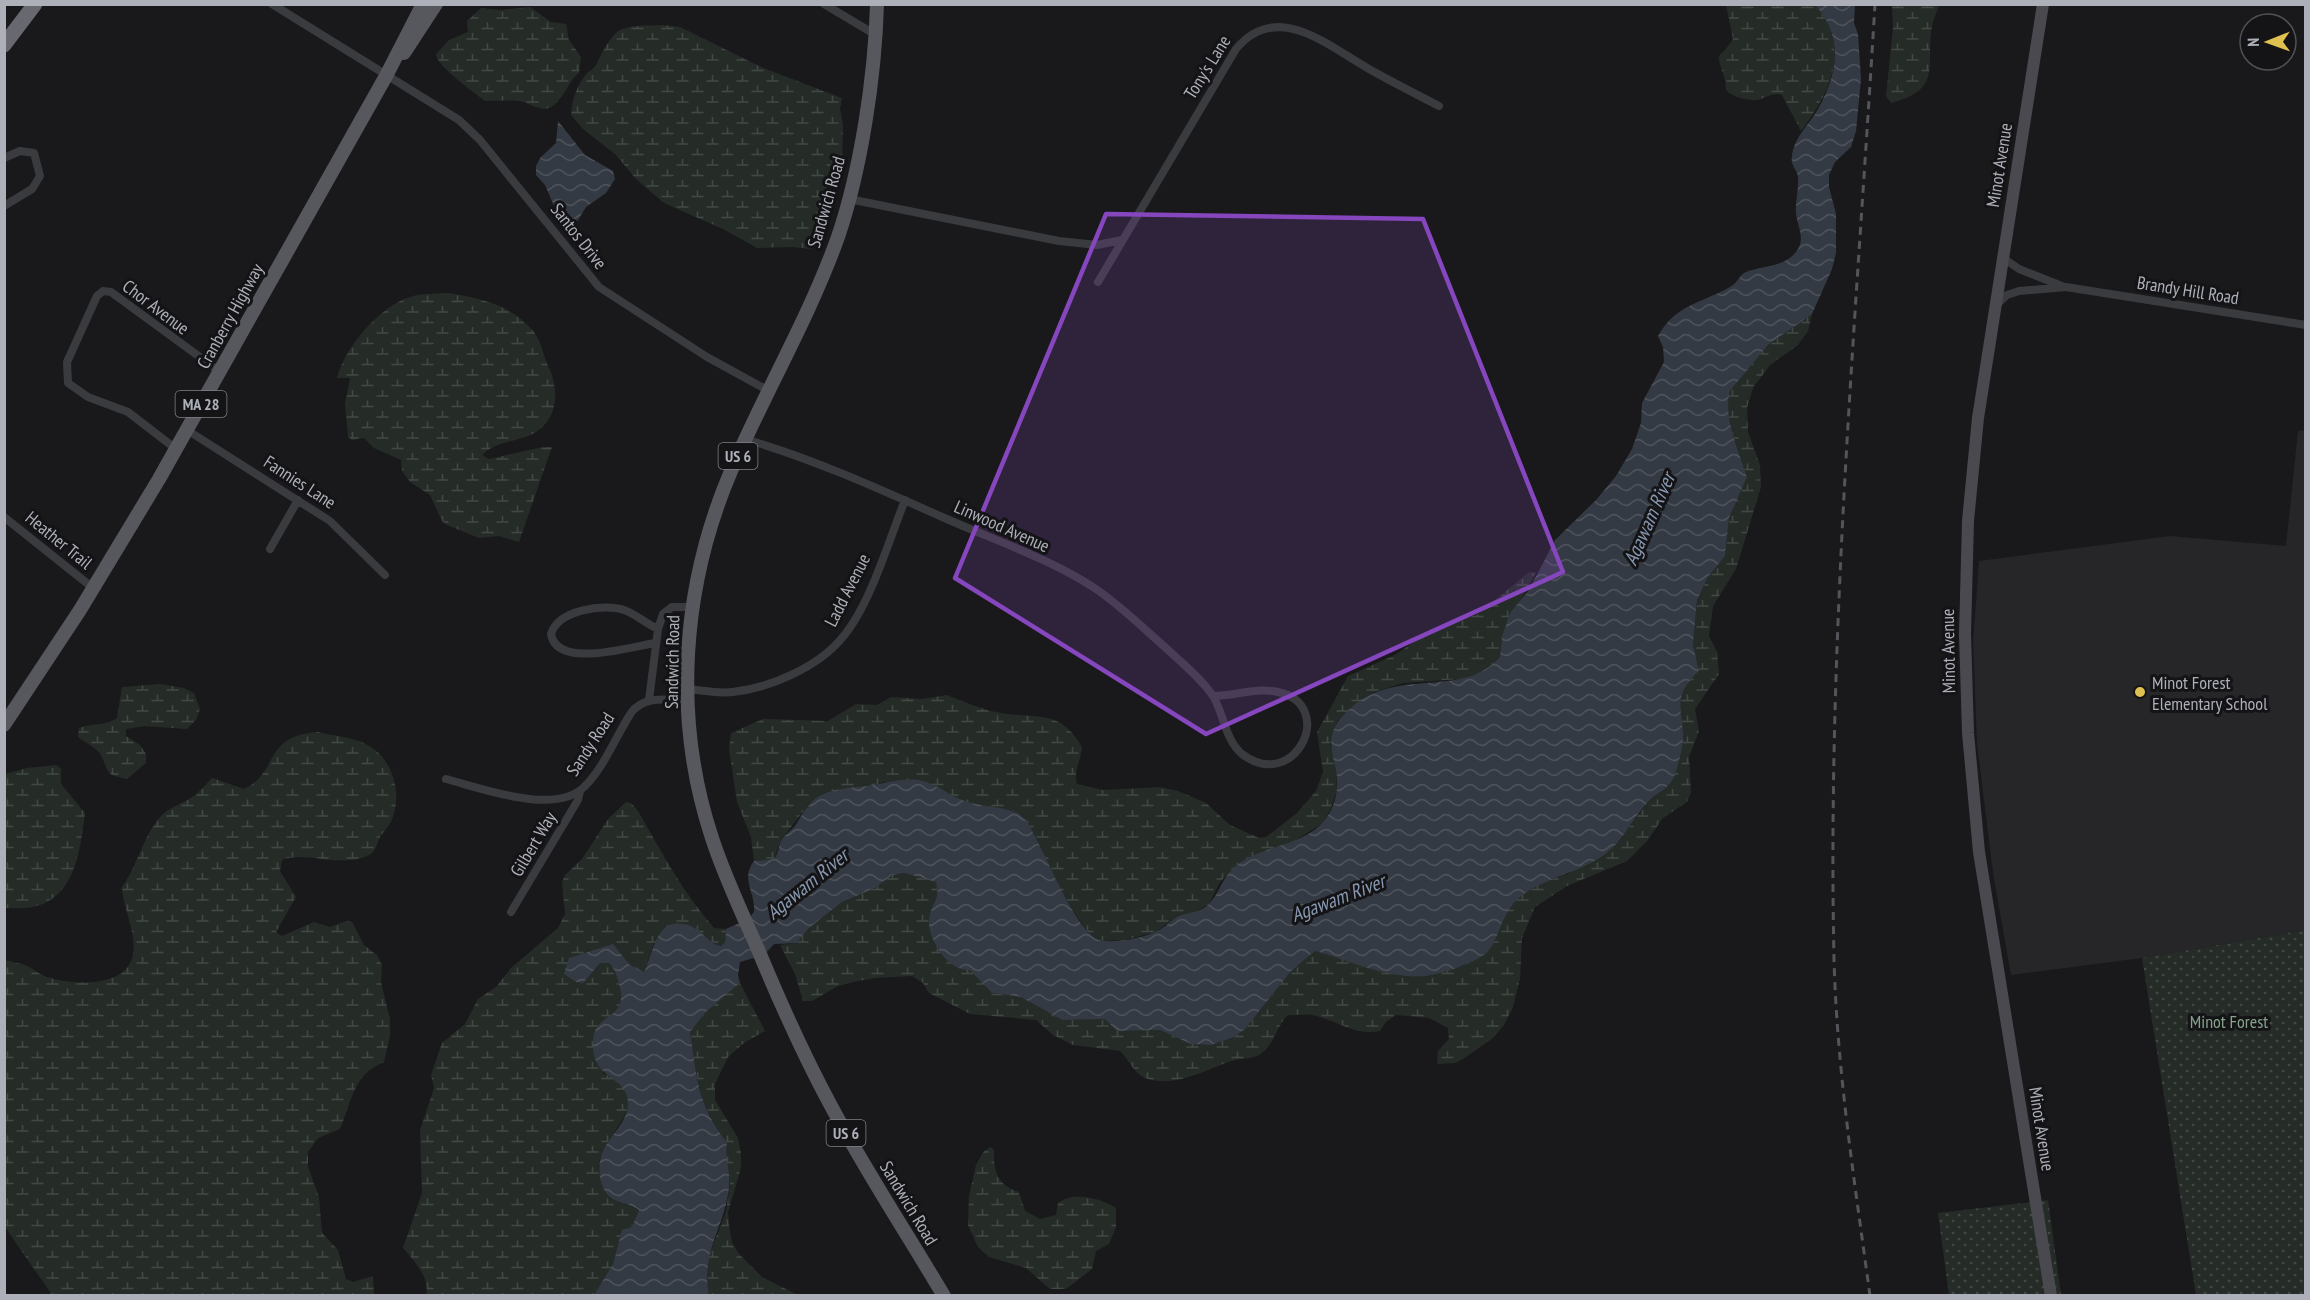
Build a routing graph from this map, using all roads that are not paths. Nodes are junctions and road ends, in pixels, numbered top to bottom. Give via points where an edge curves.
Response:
1 (35, 4) edge
2 (272, 4) edge
3 (423, 4) edge
4 (436, 4) edge
5 (824, 4) edge
6 (877, 4) edge
7 (2043, 4) edge
8 (876, 35) junction
9 (4, 45) edge
10 (386, 76) junction
11 (1439, 106) dead end
12 (4, 158) edge
13 (849, 199) junction
14 (5, 205) edge
15 (1123, 240) junction
16 (2002, 258) junction
17 (1098, 282) dead end
18 (2066, 287) junction
19 (1995, 306) junction
20 (2306, 325) edge
21 (219, 371) junction
22 (769, 391) junction
23 (187, 430) junction
24 (745, 440) junction
25 (176, 449) junction
26 (298, 500) junction
27 (905, 500) junction
28 (4, 517) edge
29 (270, 549) dead end
30 (385, 574) dead end
31 (93, 588) junction
32 (692, 607) junction
33 (658, 629) junction
34 (655, 643) junction
35 (687, 694) junction
36 (1214, 696) junction
37 (649, 700) junction
38 (4, 724) edge
39 (446, 779) dead end
40 (580, 791) junction
41 (511, 912) dead end
42 (944, 1296) edge
43 (2051, 1296) edge

1 - 9 highway
2 - 10 street, Santos Drive
3 - 10 main road, Cranberry Highway / MA 28
4 - 10 main road, Cranberry Highway / MA 28
5 - 8 street
6 - 8 main road, Sandwich Road / US 6
7 - 16 main road, Minot Avenue
8 - 13 main road, Sandwich Road / US 6
10 - 21 main road, Cranberry Highway / MA 28
10 - 22 street, Santos Drive via 459,120 480,140 599,287 707,357
11 - 15 street, Tony's Lane via 1368,69 1306,29 1288,24 1257,29 1236,49
12 - 14 street via 20,151 34,153 40,176 32,189
13 - 15 street via 1071,243 1105,245
13 - 22 main road, Sandwich Road / US 6 via 829,258
15 - 17 street, Tony's Lane
16 - 18 street, Brandy Hill Road via 2019,269
16 - 19 main road, Minot Avenue
18 - 19 street, Brandy Hill Road via 2019,291
18 - 20 street, Brandy Hill Road
19 - 43 main road, Minot Avenue via 1968,521 1967,723 1983,877
21 - 23 main road, Cranberry Highway / MA 28
21 - 25 street, Chor Avenue via 116,295 103,291 97,296 67,362 68,383 79,392 128,412
22 - 24 main road, Sandwich Road / US 6
23 - 25 main road, Cranberry Highway / MA 28
23 - 26 street, Fannies Lane
24 - 27 street, Linwood Avenue via 818,462
24 - 32 main road, Sandwich Road / US 6 via 711,523
25 - 31 main road, Cranberry Highway / MA 28
26 - 29 street
26 - 30 street, Fannies Lane via 343,531
27 - 35 street, Ladd Avenue via 858,613 833,648 790,675 746,689
27 - 36 street, Linwood Avenue via 1095,589 1183,663
28 - 31 street, Heather Trail
31 - 38 main road, Cranberry Highway / MA 28
32 - 33 street via 678,605 667,610
32 - 35 main road, Sandwich Road / US 6
33 - 34 street
33 - 34 street via 624,610 601,609 572,615 557,624 551,634 564,648 593,654
34 - 37 street
35 - 37 street
35 - 42 main road, Sandwich Road / US 6 via 692,750 707,820 763,962 831,1106
36 - 36 street, Linwood Avenue via 1234,745 1245,756 1277,763 1292,758 1302,746 1307,729 1305,712 1291,697 1265,691
37 - 40 street, Sandy Road via 631,713
39 - 40 street, Sandy Road via 532,799 560,799
40 - 41 street, Gilbert Way via 545,859

